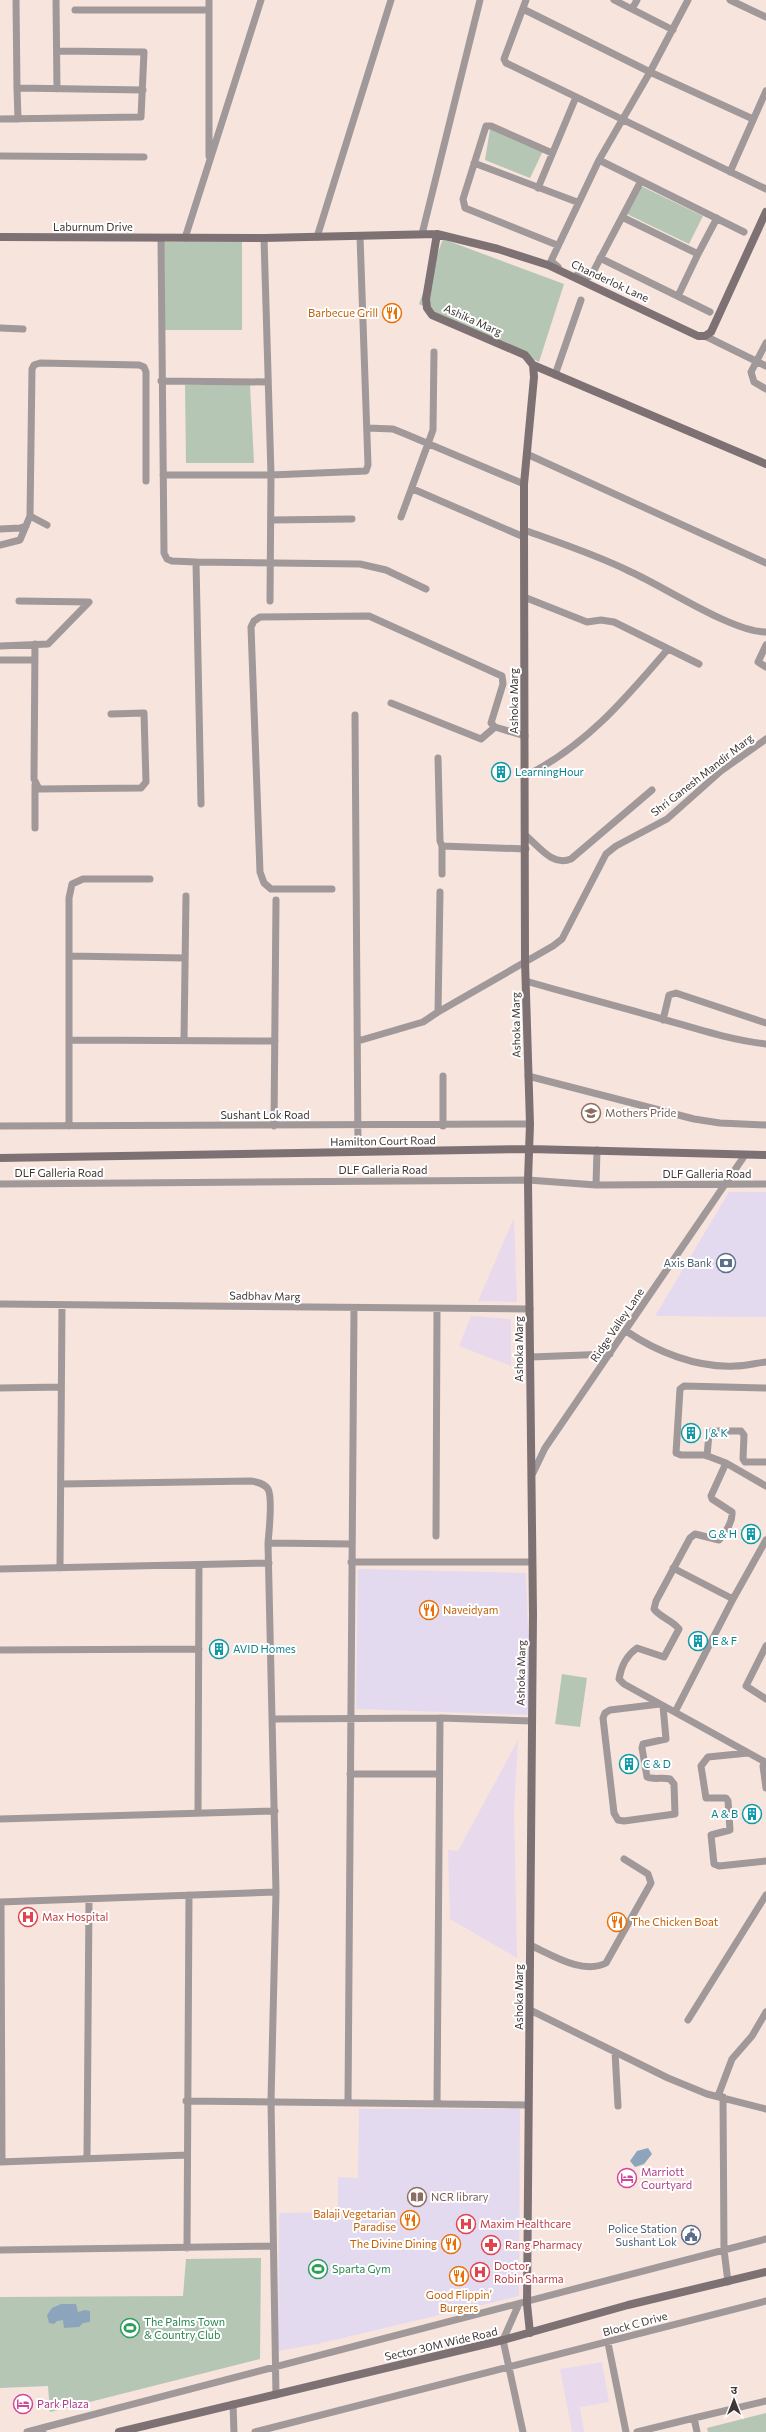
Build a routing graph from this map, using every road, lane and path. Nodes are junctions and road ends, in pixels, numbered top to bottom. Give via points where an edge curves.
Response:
1 (16, 0) edge
2 (56, 0) edge
3 (209, 0) edge
4 (261, 0) edge
5 (391, 0) edge
6 (480, 0) edge
7 (526, 0) edge
8 (614, 0) edge
9 (637, 0) edge
10 (688, 0) edge
11 (730, 0) edge
12 (523, 9) junction
13 (632, 9) junction
14 (75, 10) dead end
15 (209, 10) junction
16 (766, 18) edge
17 (673, 30) junction
18 (56, 51) junction
19 (650, 72) junction
20 (17, 88) junction
21 (56, 89) junction
22 (144, 90) junction
23 (766, 91) edge
24 (576, 97) junction
25 (0, 119) edge
26 (18, 119) junction
27 (754, 119) junction
28 (622, 120) junction
29 (552, 153) junction
30 (0, 156) edge
31 (144, 157) dead end
32 (599, 160) junction
33 (474, 164) junction
34 (208, 166) junction
35 (730, 172) junction
36 (641, 181) junction
37 (538, 188) junction
38 (766, 189) edge
39 (577, 202) junction
40 (766, 212) edge
41 (622, 217) junction
42 (716, 218) junction
43 (744, 232) dead end
44 (422, 234) junction
45 (437, 234) junction
46 (360, 236) junction
47 (0, 237) edge
48 (317, 237) junction
49 (161, 238) junction
50 (185, 238) junction
51 (264, 238) junction
52 (557, 245) junction
53 (698, 254) junction
54 (600, 258) junction
55 (678, 296) junction
56 (581, 300) dead end
57 (710, 312) dead end
58 (0, 328) edge
59 (24, 329) dead end
60 (705, 336) junction
61 (766, 343) edge
62 (434, 352) dead end
63 (757, 362) junction
64 (533, 365) junction
65 (766, 366) edge
66 (555, 375) junction
67 (161, 380) junction
68 (268, 382) junction
69 (766, 389) edge
70 (367, 428) junction
71 (430, 444) junction
72 (529, 455) junction
73 (766, 464) edge
74 (163, 475) junction
75 (271, 475) junction
76 (146, 481) dead end
77 (524, 484) junction
78 (413, 489) junction
79 (30, 516) junction
80 (401, 517) dead end
81 (352, 519) dead end
82 (271, 520) junction
83 (47, 525) dead end
84 (26, 526) junction
85 (0, 529) edge
86 (524, 534) junction
87 (0, 545) edge
88 (196, 562) junction
89 (271, 563) junction
90 (766, 563) edge
91 (426, 590) dead end
92 (524, 597) junction
93 (19, 601) dead end
94 (270, 601) dead end
95 (766, 632) edge
96 (35, 644) junction
97 (766, 645) edge
98 (0, 646) edge
99 (668, 649) junction
100 (0, 660) edge
101 (35, 660) junction
102 (699, 664) dead end
103 (766, 667) edge
104 (391, 704) dead end
105 (111, 714) dead end
106 (356, 715) dead end
107 (495, 727) junction
108 (525, 736) junction
109 (766, 739) edge
110 (438, 758) dead end
111 (525, 776) junction
112 (35, 785) junction
113 (652, 790) dead end
114 (201, 804) dead end
115 (35, 828) dead end
116 (525, 835) junction
117 (442, 846) junction
118 (526, 849) junction
119 (442, 874) dead end
120 (150, 879) dead end
121 (332, 889) dead end
122 (440, 892) dead end
123 (186, 896) dead end
124 (276, 900) dead end
125 (69, 956) junction
126 (185, 958) junction
127 (525, 961) junction
128 (526, 981) junction
129 (438, 1012) junction
130 (663, 1020) junction
131 (766, 1023) edge
132 (69, 1040) junction
133 (184, 1040) junction
134 (275, 1041) junction
135 (358, 1041) junction
136 (766, 1044) edge
137 (443, 1076) dead end
138 (528, 1076) junction
139 (530, 1124) junction
140 (766, 1125) edge
141 (0, 1126) edge
142 (69, 1126) junction
143 (274, 1126) junction
144 (357, 1126) junction
145 (443, 1126) junction
146 (529, 1149) junction
147 (597, 1150) junction
148 (358, 1152) junction
149 (745, 1155) junction
150 (766, 1155) edge
151 (0, 1158) edge
152 (528, 1180) junction
153 (0, 1184) edge
154 (766, 1184) edge
155 (596, 1185) junction
156 (724, 1185) junction
157 (0, 1304) edge
158 (62, 1304) junction
159 (354, 1308) junction
160 (437, 1308) junction
161 (530, 1309) junction
162 (626, 1331) junction
163 (610, 1354) junction
164 (530, 1357) junction
165 (766, 1362) edge
166 (61, 1387) junction
167 (0, 1388) edge
168 (766, 1388) edge
169 (707, 1456) junction
170 (766, 1462) edge
171 (726, 1463) junction
172 (531, 1479) junction
173 (61, 1484) junction
174 (766, 1486) edge
175 (436, 1536) dead end
176 (766, 1540) edge
177 (268, 1542) junction
178 (351, 1544) junction
179 (351, 1562) junction
180 (532, 1562) junction
181 (268, 1563) junction
182 (199, 1566) junction
183 (60, 1568) junction
184 (673, 1568) junction
185 (0, 1569) edge
186 (733, 1599) junction
187 (199, 1649) junction
188 (0, 1650) edge
189 (765, 1651) edge
190 (766, 1699) edge
191 (662, 1705) junction
192 (676, 1712) junction
193 (350, 1718) junction
194 (440, 1718) junction
195 (273, 1719) junction
196 (532, 1721) junction
197 (748, 1753) junction
198 (766, 1762) edge
199 (350, 1774) junction
200 (439, 1774) junction
201 (766, 1788) edge
202 (275, 1811) junction
203 (198, 1813) junction
204 (0, 1819) edge
205 (624, 1859) dead end
206 (766, 1861) edge
207 (276, 1892) junction
208 (189, 1895) junction
209 (766, 1895) edge
210 (89, 1899) junction
211 (0, 1902) edge
212 (530, 1945) junction
213 (530, 2010) junction
214 (766, 2012) edge
215 (688, 2020) dead end
216 (615, 2052) junction
217 (720, 2097) junction
218 (271, 2100) junction
219 (186, 2101) junction
220 (348, 2102) junction
221 (437, 2104) junction
222 (528, 2105) junction
223 (618, 2106) dead end
224 (766, 2108) edge
225 (187, 2155) junction
226 (87, 2158) junction
227 (1, 2162) edge
228 (766, 2239) edge
229 (273, 2246) junction
230 (187, 2248) junction
231 (0, 2250) edge
232 (724, 2250) junction
233 (766, 2272) edge
234 (728, 2282) junction
235 (766, 2301) edge
236 (527, 2304) junction
237 (518, 2306) junction
238 (530, 2333) junction
239 (503, 2340) junction
240 (608, 2343) junction
241 (509, 2366) junction
242 (274, 2368) junction
243 (276, 2395) junction
244 (766, 2401) edge
245 (233, 2404) junction
246 (694, 2418) junction
247 (42, 2430) edge
248 (27, 2432) edge
249 (119, 2432) edge
250 (234, 2432) edge
251 (255, 2432) edge
252 (523, 2432) edge
253 (626, 2432) edge
254 (637, 2432) edge
255 (698, 2432) edge

1 - 20 street
2 - 18 street
3 - 15 street
4 - 34 street
5 - 48 street
6 - 44 street
7 - 12 street
8 - 13 street
9 - 13 street
10 - 17 street
11 - 16 street
12 - 19 street
12 - 24 street via 504,61
13 - 17 street
14 - 15 street
15 - 34 street
17 - 19 street
18 - 21 street
18 - 22 street via 144,52
19 - 27 street
19 - 28 street
20 - 21 street
20 - 26 street
21 - 22 street
22 - 26 street via 143,114 138,118
23 - 27 street
24 - 28 street
24 - 29 street
25 - 26 street
27 - 35 street
28 - 32 street
28 - 35 street
29 - 33 street via 486,126
29 - 37 street
30 - 31 street
32 - 36 street
32 - 39 street
33 - 37 street
33 - 52 street via 463,199 465,208
34 - 50 street
35 - 38 street
36 - 41 street
36 - 42 street
37 - 39 street
39 - 52 street
40 - 60 street via 711,332
41 - 53 street
41 - 54 street
42 - 43 street
42 - 53 street
44 - 45 street, Chanderlok Lane
44 - 46 street, Chanderlok Lane
45 - 60 street, Chanderlok Lane via 548,265 698,336
45 - 64 street, Ashika Marg via 426,299 427,308 432,315 525,355
46 - 48 street, Chanderlok Lane
46 - 70 street
47 - 49 street, Laburnum Drive
48 - 51 street, Laburnum Drive
49 - 50 street, Laburnum Drive
49 - 67 street
50 - 51 street, Laburnum Drive
51 - 68 street
52 - 54 street via 550,261 553,265 584,278 591,276
53 - 55 street
54 - 55 street
55 - 57 street
56 - 66 street
58 - 59 street
60 - 63 street, Chanderlok Lane
61 - 63 street
62 - 71 street via 435,412
63 - 65 street, Chanderlok Lane
63 - 69 street via 751,377 754,382
64 - 66 street, Ashika Marg
64 - 72 street, Ashoka Marg
66 - 73 street, Ashika Marg
67 - 68 street
67 - 74 street
68 - 75 street
70 - 71 street via 393,430
70 - 75 street via 366,471
71 - 77 street
71 - 78 street
72 - 77 street, Ashoka Marg
72 - 90 street
74 - 75 street
74 - 88 street via 164,553 167,559 172,561
75 - 82 street
76 - 79 street via 144,367 40,363 32,369
77 - 86 street, Ashoka Marg
78 - 80 street
78 - 86 street
79 - 83 street
79 - 84 street
81 - 82 street
82 - 89 street
84 - 85 street
84 - 87 street via 20,540
86 - 92 street, Ashoka Marg
86 - 95 street via 631,571 736,626
88 - 89 street
88 - 114 street
89 - 91 street via 372,566 386,570
89 - 94 street
92 - 99 street via 587,622 614,622
92 - 108 street, Ashoka Marg
93 - 96 street via 89,602 48,644
96 - 98 street
96 - 101 street
97 - 103 street via 758,662
99 - 102 street
99 - 111 street via 606,719 577,744
100 - 101 street
101 - 112 street
104 - 107 street via 481,739
105 - 112 street via 144,713 146,782 141,788 46,791
106 - 135 street
107 - 108 street
107 - 121 street via 492,718 503,684 502,676 382,620 358,614 260,617 254,621 251,627 260,872 264,883 270,889
108 - 111 street, Ashoka Marg
109 - 127 street, Shri Ganesh Mandir Marg via 721,771 666,819 606,854 562,939
110 - 117 street
111 - 116 street, Ashoka Marg
112 - 115 street
113 - 116 street via 571,859 563,862 555,861
116 - 118 street, Ashoka Marg
117 - 118 street
117 - 119 street
118 - 127 street, Ashoka Marg
120 - 125 street via 83,878 72,884 69,898
122 - 129 street
123 - 126 street
124 - 134 street
125 - 126 street
125 - 132 street
126 - 133 street
127 - 128 street, Ashoka Marg
127 - 129 street, Shri Ganesh Mandir Marg
128 - 130 street
128 - 138 street, Ashoka Marg
129 - 135 street, Shri Ganesh Mandir Marg via 424,1022
130 - 131 street via 669,995 676,993
130 - 136 street via 700,1032
132 - 133 street
132 - 142 street
133 - 134 street
134 - 143 street
135 - 144 street
137 - 145 street
138 - 139 street, Ashoka Marg
138 - 140 street via 694,1119
139 - 145 street, Sushant Lok Road
139 - 146 street, Ashoka Marg
141 - 142 street, Sushant Lok Road
142 - 143 street, Sushant Lok Road
143 - 144 street, Sushant Lok Road
144 - 145 street, Sushant Lok Road
144 - 148 street
146 - 147 street, Hamilton Court Road
146 - 148 street, Hamilton Court Road
146 - 152 street, Ashoka Marg
147 - 149 street, Hamilton Court Road
147 - 155 street
148 - 151 street, Hamilton Court Road
149 - 150 street, Hamilton Court Road
149 - 156 street, Ridge Valley Lane
152 - 153 street, DLF Galleria Road
152 - 155 street, DLF Galleria Road
152 - 161 street, Ashoka Marg
154 - 156 street, DLF Galleria Road
155 - 156 street, DLF Galleria Road
156 - 162 street, Ridge Valley Lane
157 - 158 street, Sadbhav Marg
158 - 159 street, Sadbhav Marg
158 - 166 street
159 - 160 street, Sadbhav Marg
159 - 178 street
160 - 161 street, Sadbhav Marg
160 - 175 street
161 - 164 street, Ashoka Marg
162 - 163 street, Ridge Valley Lane
162 - 165 street via 657,1350 698,1361 735,1366
163 - 164 street
163 - 172 street, Ridge Valley Lane via 545,1448 536,1463
164 - 172 street, Ashoka Marg
166 - 167 street
166 - 173 street
168 - 169 street via 684,1386 680,1389 676,1453
169 - 170 street via 709,1434 712,1431 741,1431 744,1435 743,1460
169 - 171 street
171 - 174 street
171 - 184 street via 711,1496 712,1500 732,1512 723,1536 719,1540 695,1534 690,1538
172 - 180 street, Ashoka Marg
173 - 177 street via 251,1481 261,1483 268,1489 270,1498
173 - 183 street
176 - 186 street
177 - 178 street
177 - 181 street
178 - 179 street
179 - 180 street
179 - 193 street
180 - 196 street, Ashoka Marg
181 - 182 street
181 - 195 street
182 - 183 street
182 - 187 street
183 - 185 street
184 - 186 street
184 - 191 street via 654,1609 659,1615 675,1623 679,1629 678,1635 664,1657 638,1648 631,1652 619,1679
186 - 192 street
187 - 188 street
187 - 203 street
189 - 190 street via 746,1688
191 - 191 street via 666,1739 643,1744 642,1748 647,1777 665,1777 674,1784 676,1814 618,1820 614,1813 603,1718 610,1710
191 - 192 street
192 - 197 street
193 - 194 street
193 - 195 street
193 - 199 street
194 - 196 street
194 - 200 street
195 - 202 street
196 - 212 street, Ashoka Marg
197 - 198 street
197 - 206 street via 708,1757 701,1766 706,1798 726,1798 731,1826 726,1832 711,1835 712,1858 714,1864 719,1866
198 - 201 street via 763,1766
199 - 200 street
199 - 220 street
200 - 221 street
202 - 203 street
202 - 207 street
203 - 204 street
205 - 212 street via 648,1874 651,1883 606,1963 597,1968 586,1968
207 - 208 street
207 - 218 street
208 - 210 street
208 - 219 street
209 - 215 street
210 - 211 street
210 - 226 street
211 - 227 street
212 - 213 street, Ashoka Marg
213 - 216 street
213 - 222 street, Ashoka Marg
214 - 217 street via 752,2036 732,2059
216 - 217 street via 668,2078
216 - 223 street
217 - 224 street
217 - 232 street
218 - 219 street
218 - 220 street
218 - 229 street
219 - 225 street
220 - 221 street
221 - 222 street
222 - 236 street, Ashoka Marg
225 - 226 street
225 - 230 street
226 - 227 street
228 - 232 street
229 - 230 street
229 - 242 street
230 - 231 street
232 - 234 street
232 - 236 street
233 - 234 street, Sector 30M Wide Road
234 - 238 street, Sector 30M Wide Road
235 - 240 street, Block C Drive
236 - 237 street
236 - 238 street, Ashoka Marg
237 - 239 street
237 - 242 street
238 - 239 street, Sector 30M Wide Road
239 - 241 street
239 - 243 street, Sector 30M Wide Road
240 - 241 street, Block C Drive
240 - 253 street
241 - 251 street, Block C Drive
241 - 252 street
242 - 243 street
242 - 247 street
243 - 245 street, Sector 30M Wide Road
244 - 246 street
245 - 249 street, Sector 30M Wide Road
245 - 250 street
246 - 254 street
246 - 255 street
247 - 248 street

